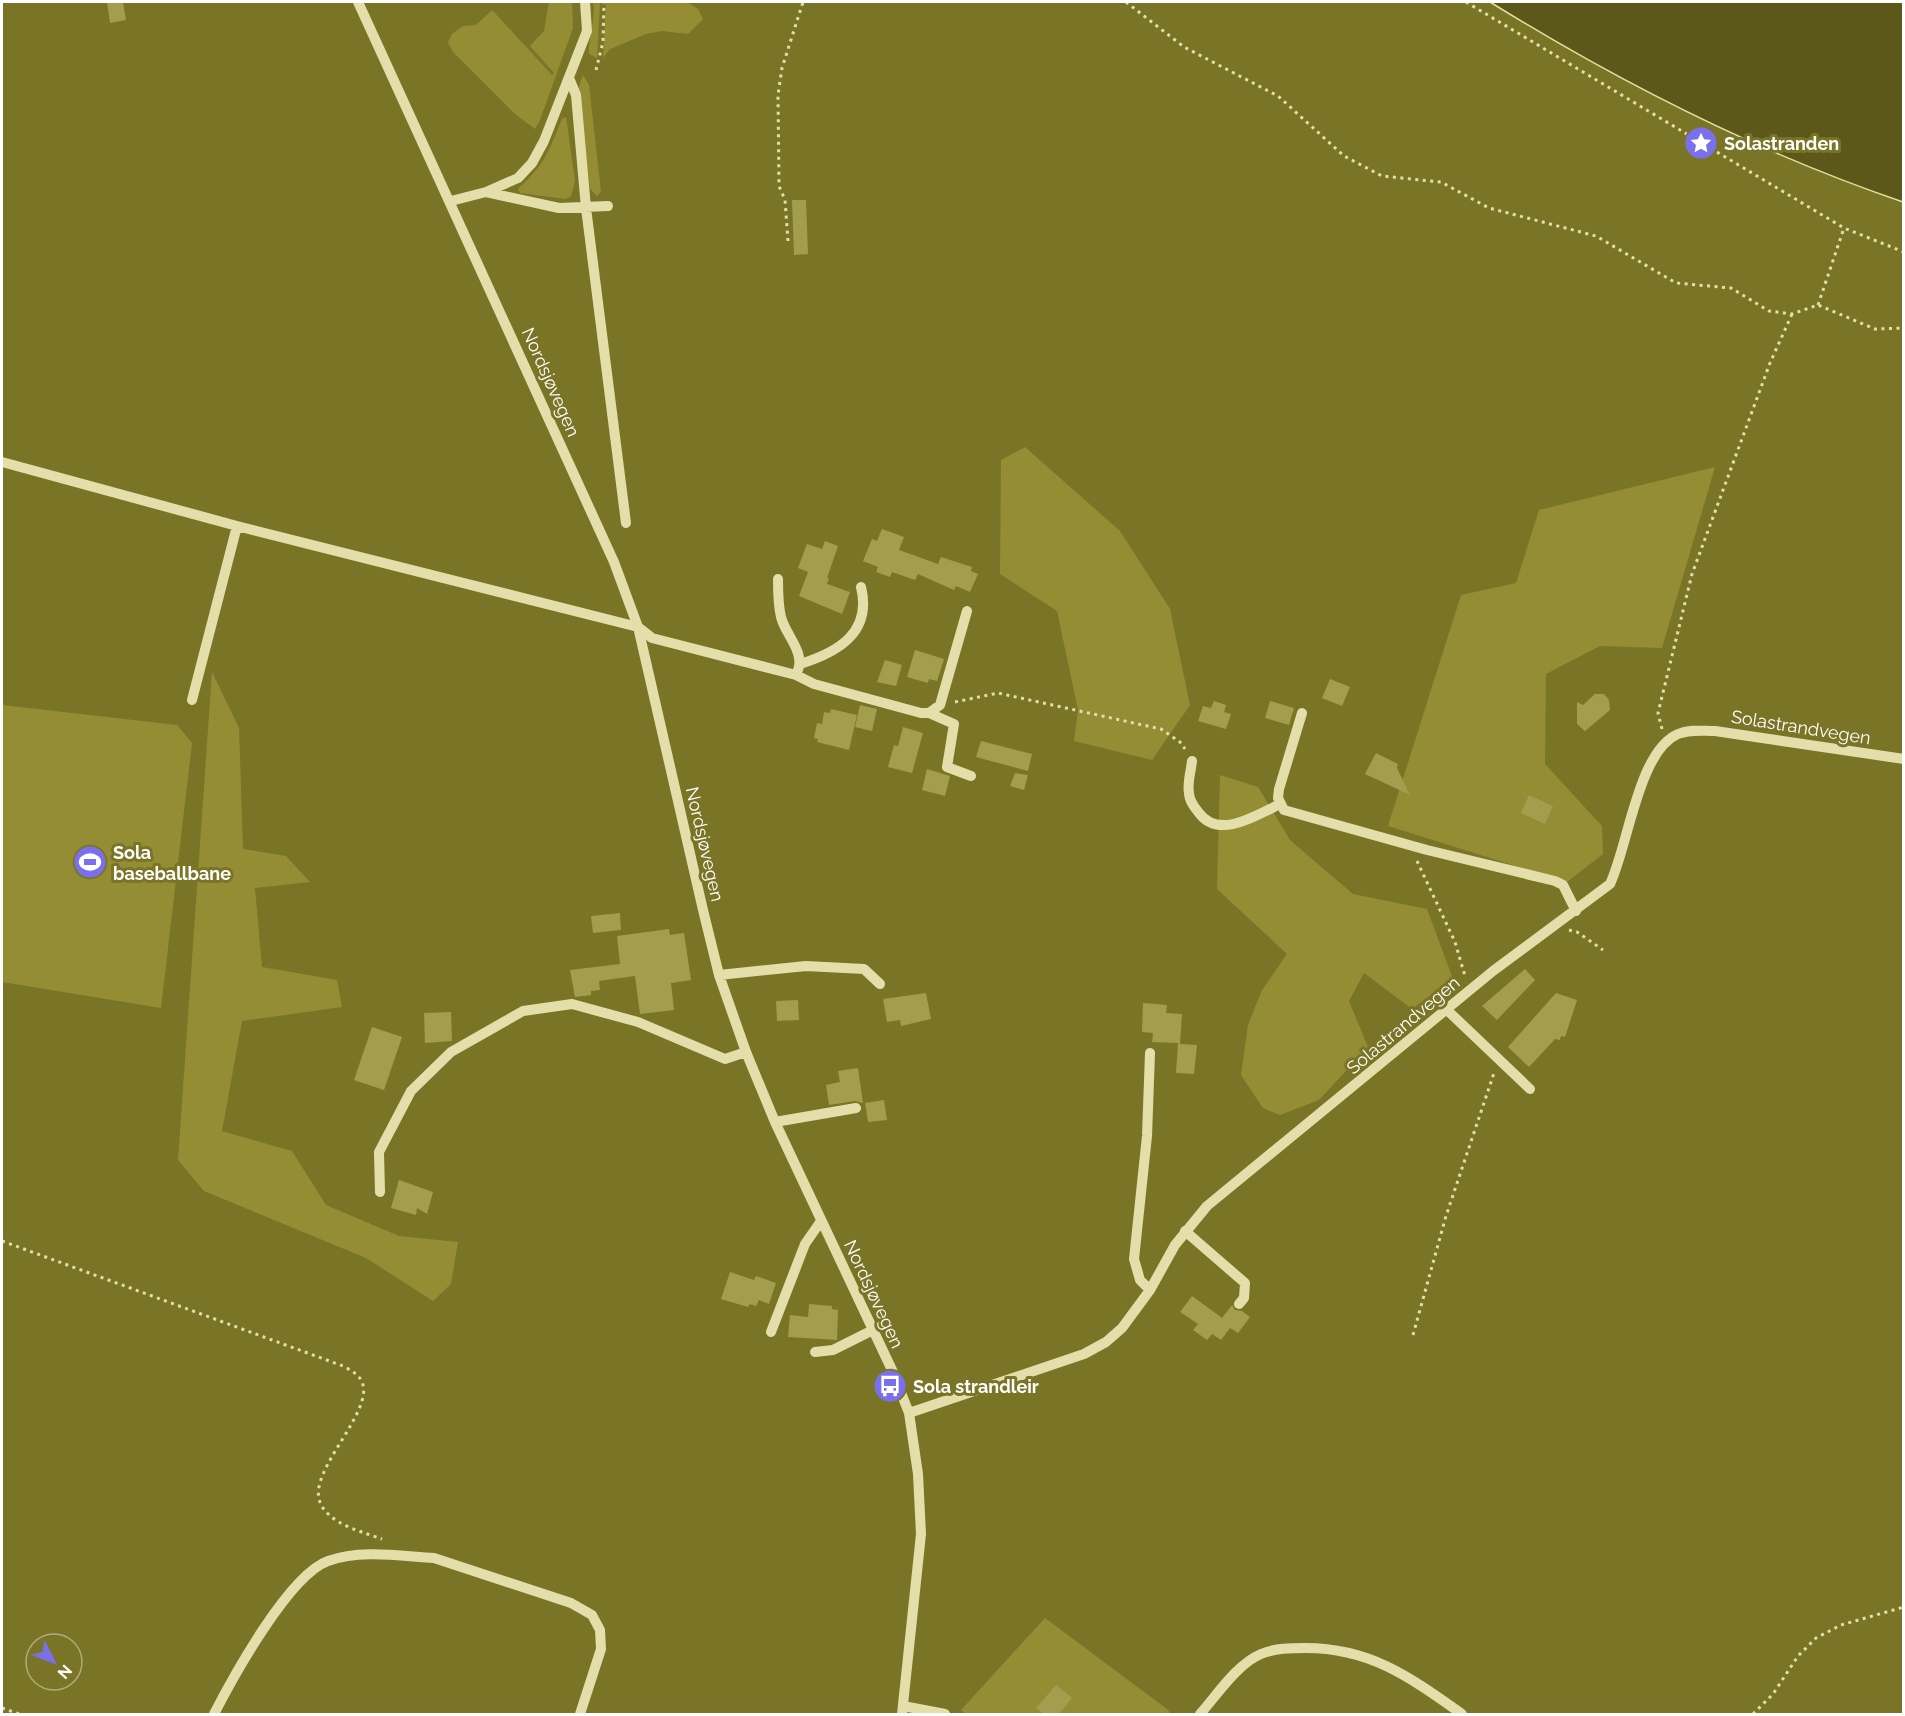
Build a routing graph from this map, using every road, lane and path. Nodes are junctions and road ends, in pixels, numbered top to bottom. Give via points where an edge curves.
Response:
1 (358, 2) edge
2 (585, 2) edge
3 (604, 2) edge
4 (803, 2) edge
5 (1126, 2) edge
6 (1466, 2) edge
7 (596, 70) dead end
8 (568, 78) junction
9 (486, 192) junction
10 (451, 201) junction
11 (609, 206) dead end
12 (586, 208) junction
13 (1844, 228) junction
14 (788, 241) dead end
15 (1904, 252) edge
16 (1818, 305) junction
17 (1792, 314) junction
18 (1904, 328) edge
19 (2, 462) edge
20 (626, 523) dead end
21 (237, 526) junction
22 (778, 579) dead end
23 (861, 587) dead end
24 (968, 611) dead end
25 (638, 627) junction
26 (800, 664) junction
27 (796, 675) junction
28 (192, 700) dead end
29 (940, 705) junction
30 (929, 713) junction
31 (1302, 713) dead end
32 (1665, 743) junction
33 (1904, 759) edge
34 (1192, 761) joint
35 (970, 776) dead end
36 (1280, 804) junction
37 (1410, 845) junction
38 (1576, 910) junction
39 (1557, 924) junction
40 (1604, 950) dead end
41 (1463, 967) dead end
42 (719, 975) junction
43 (880, 984) dead end
44 (1447, 1010) junction
45 (746, 1052) junction
46 (1150, 1053) dead end
47 (1499, 1059) junction
48 (1530, 1089) dead end
49 (856, 1108) dead end
50 (775, 1122) junction
51 (380, 1192) dead end
52 (821, 1221) junction
53 (1185, 1231) junction
54 (2, 1241) edge
55 (1150, 1290) junction
56 (1239, 1304) dead end
57 (873, 1330) junction
58 (771, 1332) dead end
59 (1413, 1335) dead end
60 (815, 1352) dead end
61 (909, 1413) junction
62 (383, 1539) dead end
63 (1904, 1607) edge
64 (2, 1708) edge
65 (902, 1710) edge
66 (19, 1714) edge
67 (214, 1714) edge
68 (580, 1714) edge
69 (945, 1714) edge
70 (1200, 1714) edge
71 (1462, 1714) edge
72 (1753, 1714) edge

1 - 10 street, Nordsjøvegen
2 - 8 street via 587,30
3 - 7 path via 603,42
4 - 14 path via 782,68 778,95 779,186 785,200
5 - 17 path via 1184,47 1278,96 1344,156 1382,176 1440,182 1490,208 1596,236 1676,283 1731,288 1769,311
6 - 13 path
8 - 9 street via 532,163 518,178
8 - 12 street via 576,95
9 - 10 street
9 - 12 street via 560,208
10 - 25 street, Nordsjøvegen via 614,562
11 - 12 street
12 - 20 street
13 - 15 path
13 - 16 path
16 - 17 path
16 - 18 path via 1875,329
17 - 32 path via 1692,574 1658,713
19 - 21 street
21 - 25 street
21 - 28 street
22 - 26 street via 781,616
23 - 26 street via 866,604 858,628 832,650
24 - 29 street
25 - 27 street via 652,638
25 - 42 street, Nordsjøvegen
26 - 27 street
27 - 30 street via 866,700
29 - 30 street
29 - 34 path via 998,693 1161,729 1180,742
30 - 35 street via 954,724 947,767
31 - 36 street via 1279,789
32 - 33 street, Solastrandvegen via 1693,730 1715,731
32 - 38 street, Solastrandvegen via 1645,776 1610,884
34 - 36 street via 1189,793 1202,818 1211,824 1237,822
36 - 37 street via 1295,814
37 - 38 street via 1555,881 1563,885
37 - 41 path
38 - 39 street, Solastrandvegen
39 - 40 path
39 - 44 street, Solastrandvegen
42 - 43 street via 829,967 864,969
42 - 45 street, Nordsjøvegen
44 - 47 street
44 - 53 street, Solastrandvegen via 1234,1182
45 - 50 street, Nordsjøvegen
45 - 51 street via 725,1059 638,1022 573,1004 523,1011 451,1052 411,1091 379,1152
46 - 55 street via 1147,1136 1134,1259 1140,1280
47 - 48 street
47 - 59 path via 1446,1216
49 - 50 street
50 - 52 street, Nordsjøvegen
52 - 57 street, Nordsjøvegen
52 - 58 street via 805,1244
53 - 55 street, Solastrandvegen
53 - 56 street via 1245,1283 1244,1298
54 - 62 path via 356,1373 363,1382 364,1393 317,1492 320,1504 331,1516
55 - 61 street, Solastrandvegen via 1122,1328 1084,1354
57 - 60 street via 833,1350
57 - 61 street, Nordsjøvegen
61 - 65 street, Nordsjøvegen via 921,1534
63 - 72 path via 1841,1625 1816,1638
64 - 66 path
65 - 69 street
67 - 68 street via 234,1675 298,1584 317,1566 356,1555 446,1561 571,1603 592,1615 600,1630 601,1649
70 - 71 street via 1240,1669 1259,1654 1281,1648 1356,1653 1385,1664

